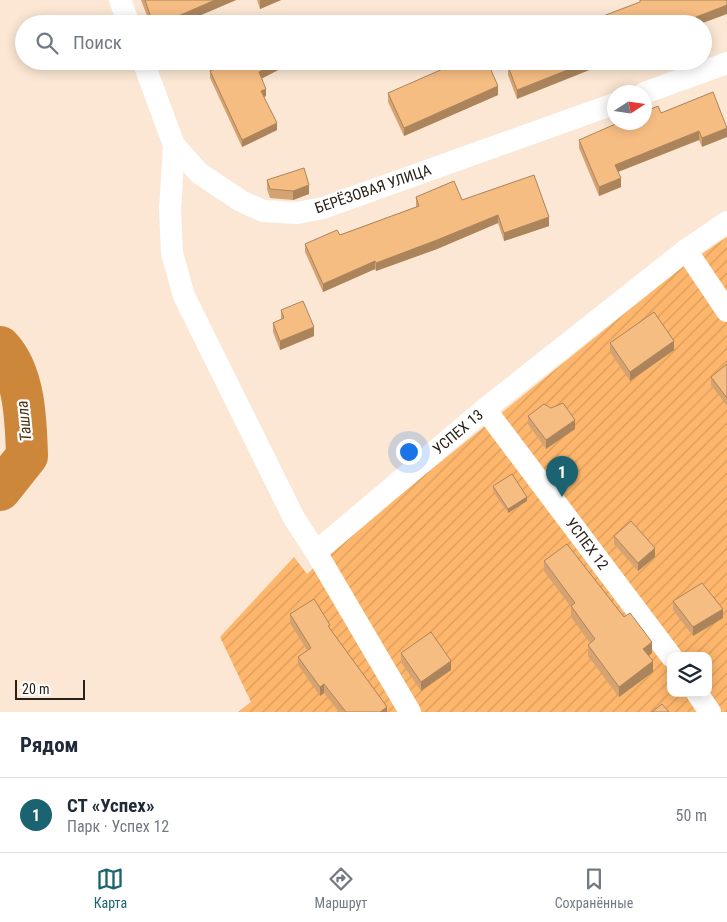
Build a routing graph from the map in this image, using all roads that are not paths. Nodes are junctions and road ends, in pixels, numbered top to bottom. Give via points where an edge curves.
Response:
1 (120, 0) edge
2 (126, 15) edge
3 (727, 63) edge
4 (712, 68) edge
5 (146, 70) edge
6 (708, 70) edge
7 (652, 90) edge
8 (607, 107) edge
9 (174, 144) junction
10 (727, 222) edge
11 (686, 250) junction
12 (727, 311) edge
13 (485, 409) junction
14 (316, 552) junction
15 (668, 652) edge
16 (700, 697) edge
17 (410, 712) edge
18 (710, 712) edge

1 - 2 street
3 - 4 street
5 - 9 street, БЕРЁЗОВАЯ УЛИЦА
6 - 7 street
8 - 9 street, БЕРЁЗОВАЯ УЛИЦА via 323,208 297,213 263,211 241,201 199,173
9 - 14 street via 170,209 172,253 184,296 294,518
10 - 11 street, УСПЕХ 13
11 - 12 street
11 - 13 street, УСПЕХ 13
13 - 14 street, УСПЕХ 13
13 - 15 street, УСПЕХ 12
14 - 17 street
16 - 18 street

